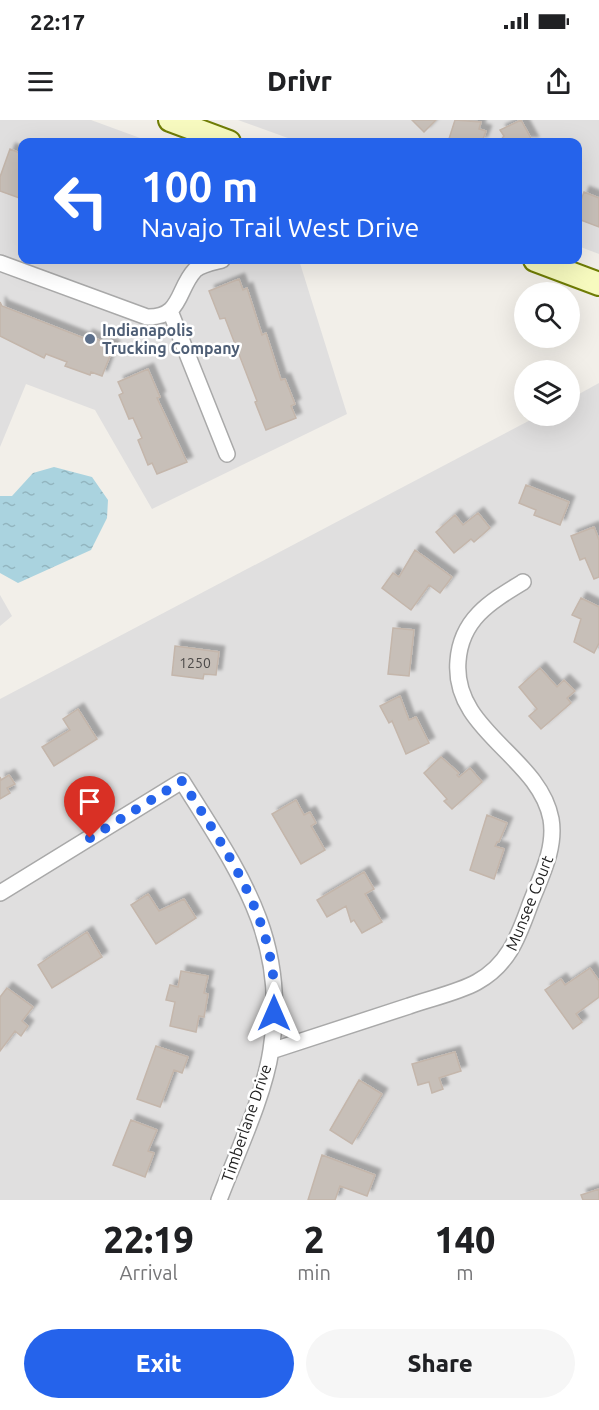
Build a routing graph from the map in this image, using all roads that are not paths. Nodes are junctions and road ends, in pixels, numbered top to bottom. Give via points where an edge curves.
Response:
1 (170, 120) edge
2 (204, 126) edge
3 (223, 138) edge
4 (0, 263) edge
5 (213, 264) edge
6 (546, 264) edge
7 (599, 284) edge
8 (170, 311) junction
9 (227, 454) dead end
10 (523, 582) dead end
11 (0, 893) edge
12 (271, 1051) junction
13 (219, 1200) edge

1 - 2 main road
2 - 3 main road
4 - 8 street via 147,317
5 - 8 street via 194,272
6 - 7 main road
8 - 9 street
10 - 12 street, Munsee Court via 486,605 469,623 459,645 456,677 472,714 545,798 551,821 550,853 514,946 499,967 478,982
11 - 12 street, Timberlane Drive via 182,781 241,876 259,913 272,961 275,994
12 - 13 street, Timberlane Drive

